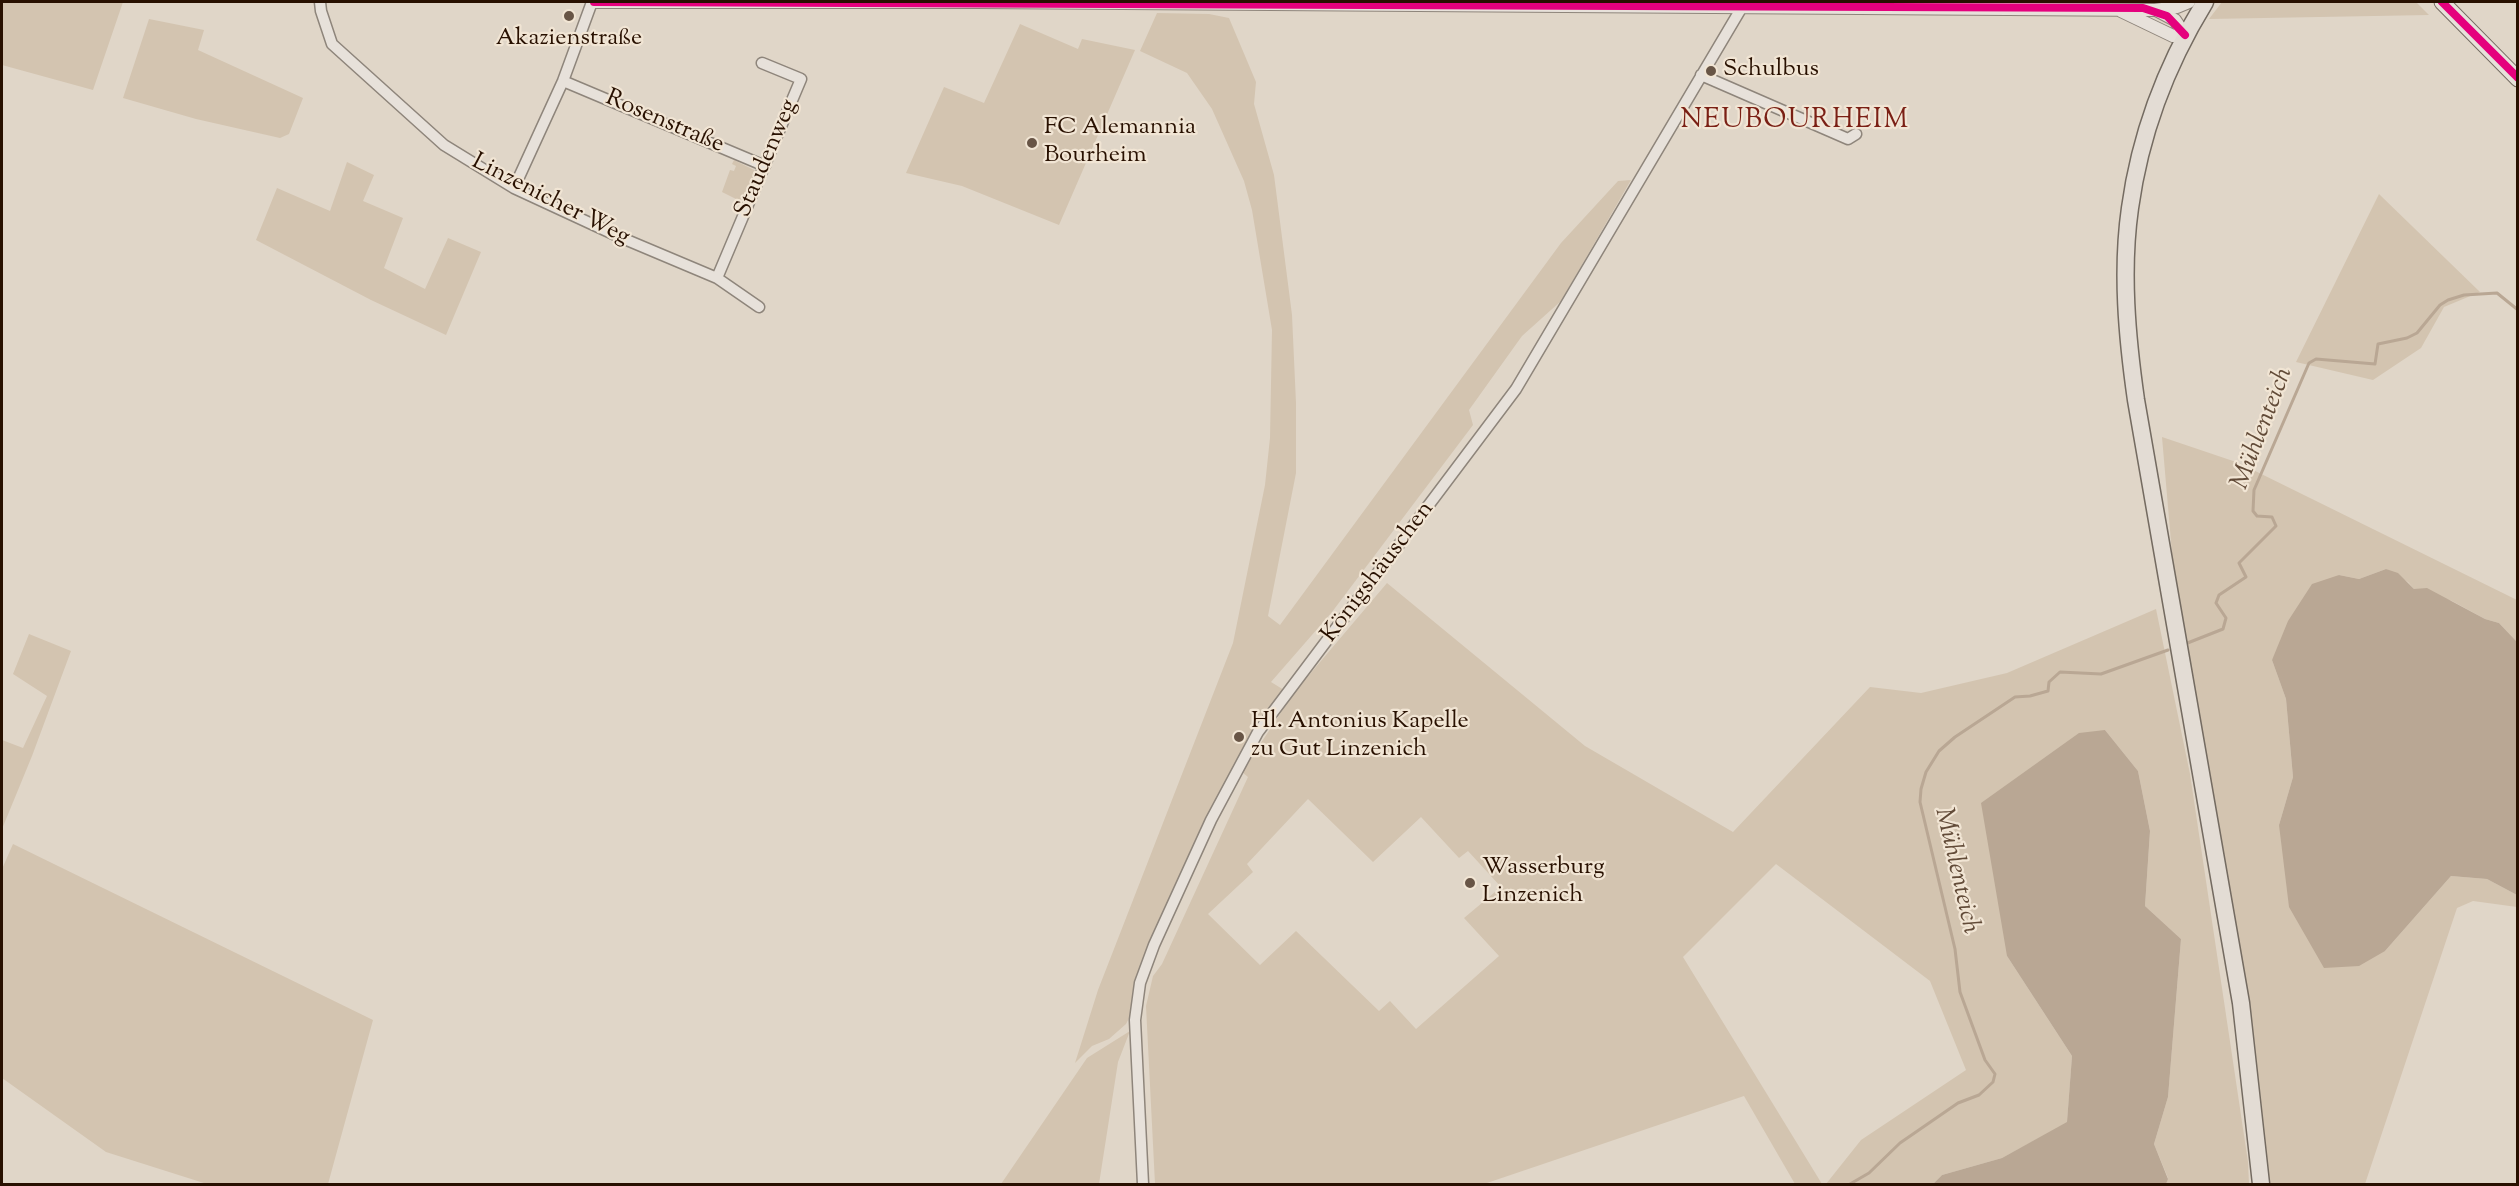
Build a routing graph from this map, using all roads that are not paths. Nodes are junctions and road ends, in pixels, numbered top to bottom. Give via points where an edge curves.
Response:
1 (320, 2) edge
2 (593, 2) edge
3 (2189, 2) edge
4 (2205, 2) edge
5 (2442, 2) edge
6 (1743, 4) edge
7 (2117, 10) junction
8 (2155, 10) junction
9 (2185, 35) junction
10 (762, 63) dead end
11 (1701, 75) junction
12 (2517, 79) edge
13 (563, 81) junction
14 (1856, 134) dead end
15 (765, 166) junction
16 (514, 188) junction
17 (717, 278) junction
18 (759, 307) dead end
19 (1143, 1185) edge
20 (2261, 1185) edge

1 - 16 street, Linzenicher Weg via 332,44 444,145
2 - 6 street
2 - 13 street
3 - 8 street
4 - 9 main road
5 - 12 main road
6 - 7 street
6 - 11 street, Königshäuschen
7 - 8 street
7 - 9 street via 2173,36
8 - 9 street via 2175,20
9 - 20 main road via 2149,124 2130,208 2125,295 2136,400 2241,1003
10 - 15 street, Staudenweg via 801,79
11 - 14 street via 1848,140
11 - 19 street, Königshäuschen via 1516,389 1258,732 1211,820 1148,960 1138,996 1136,1065
13 - 15 street, Rosenstraße
13 - 16 street
15 - 17 street, Staudenweg
16 - 17 street, Linzenicher Weg
17 - 18 street, Linzenicher Weg

